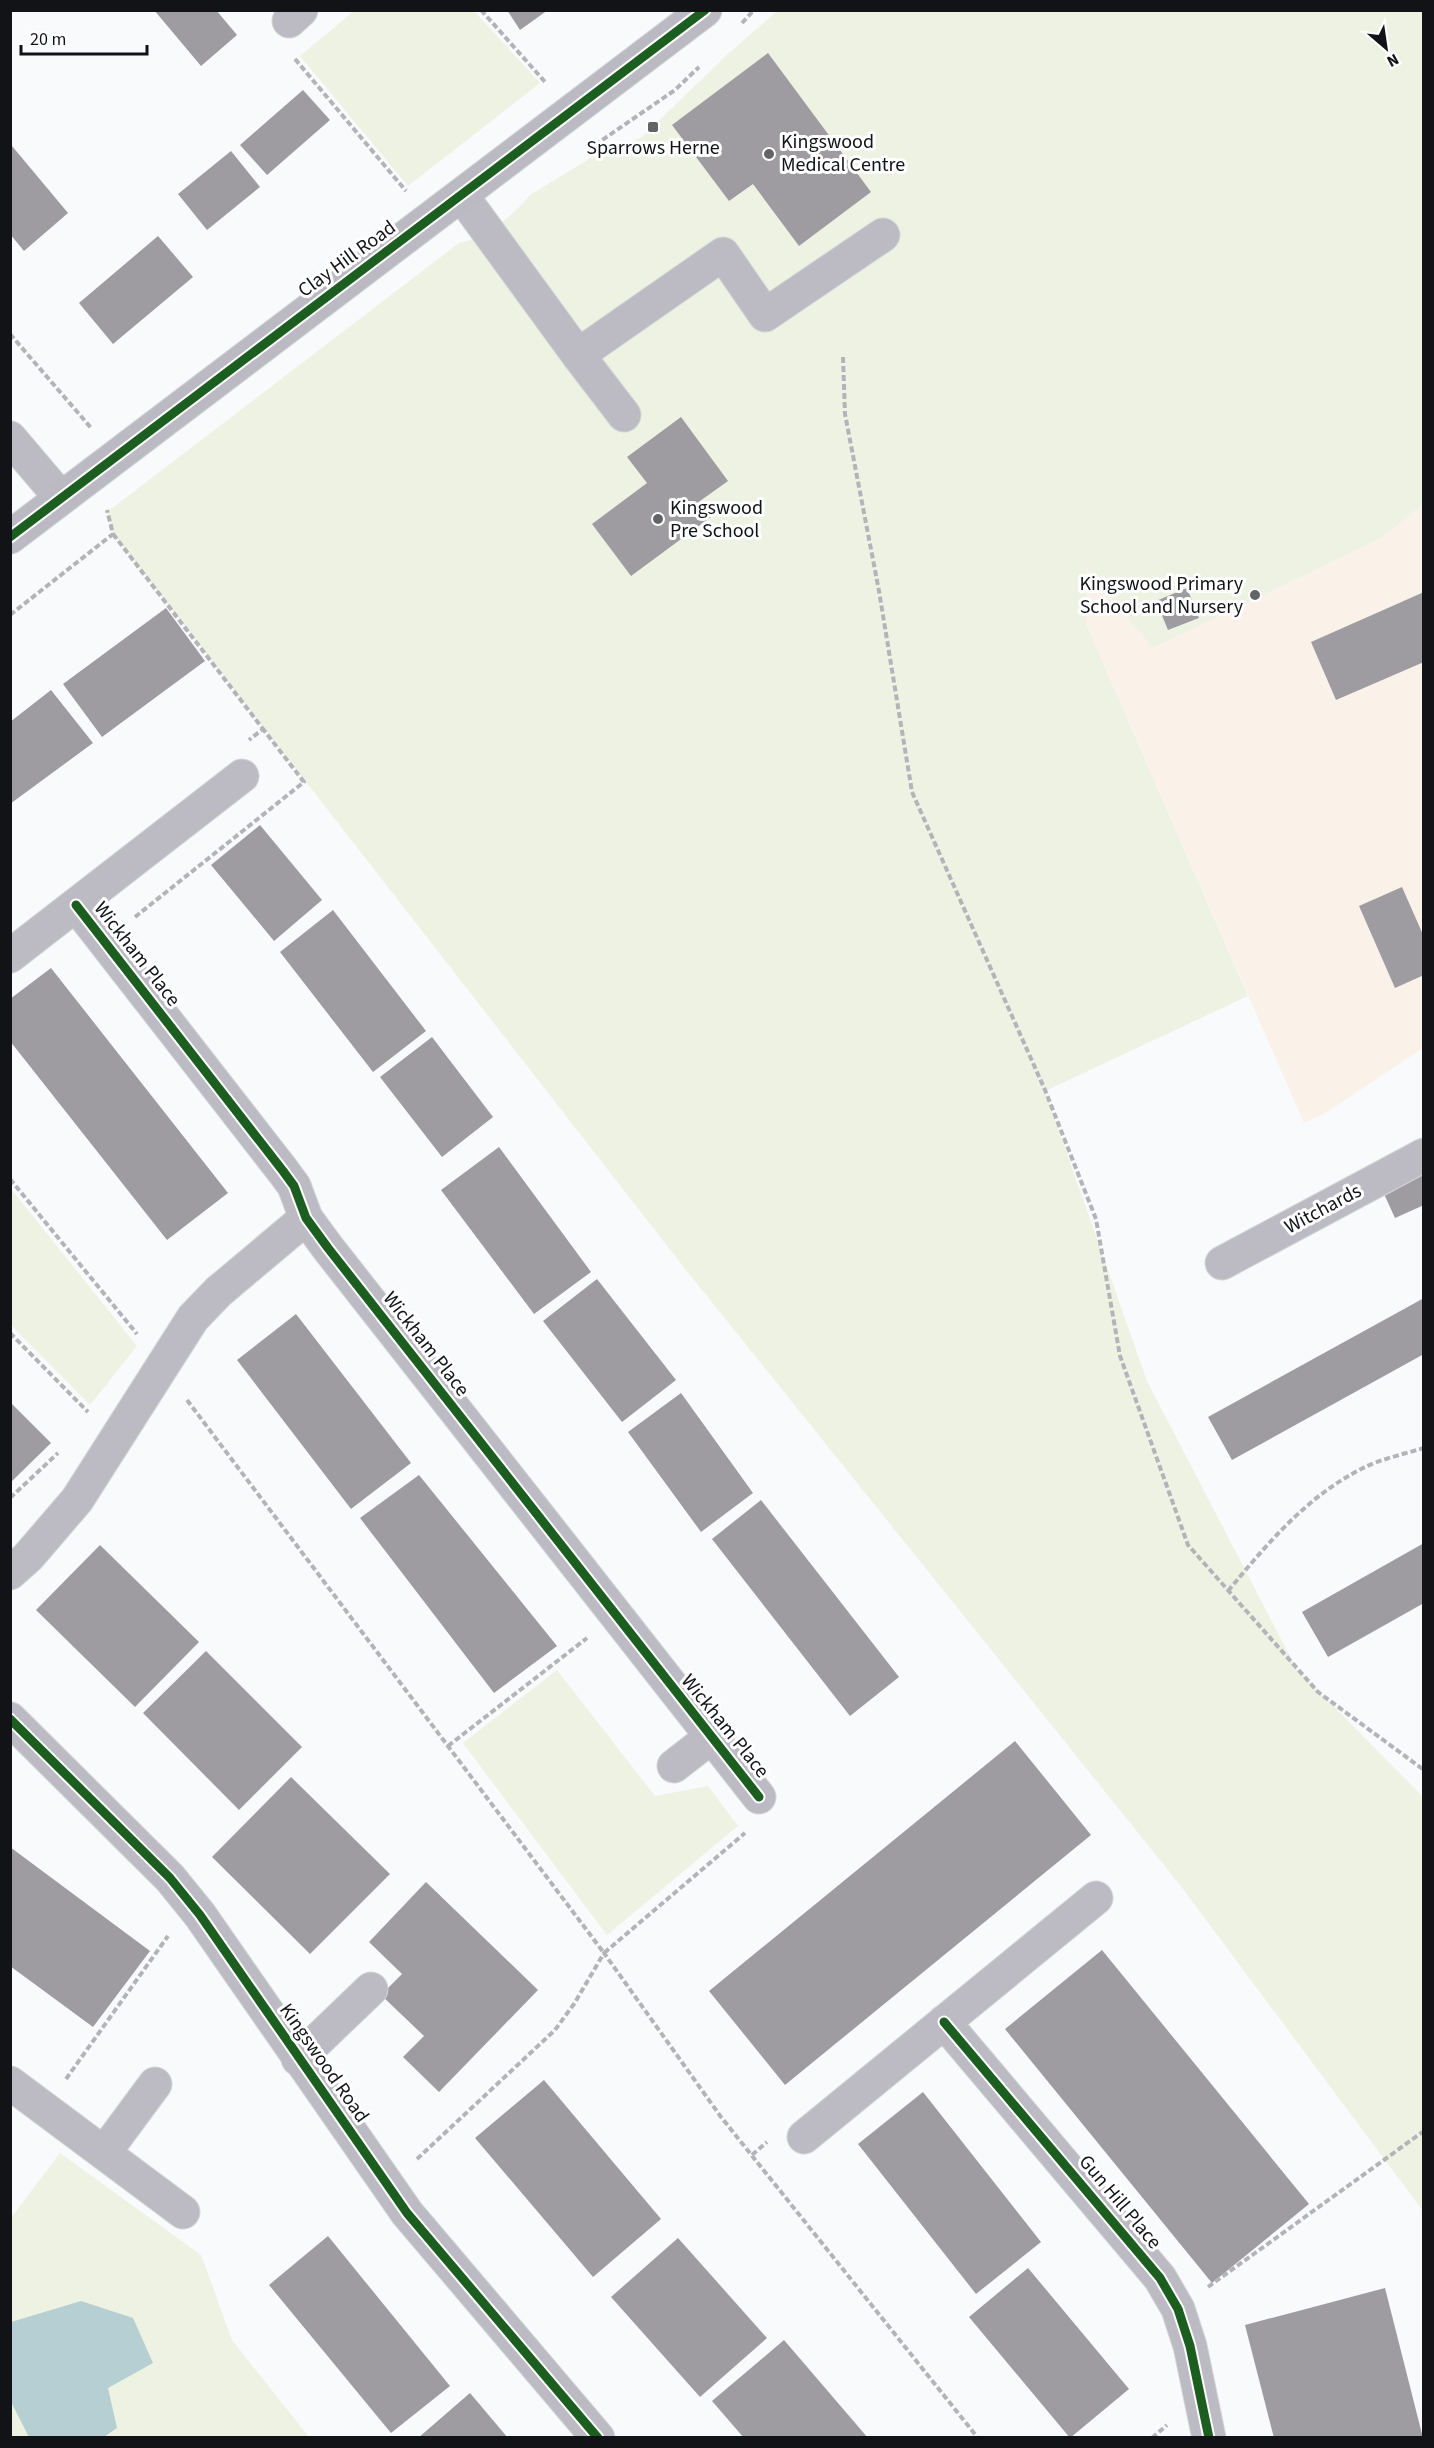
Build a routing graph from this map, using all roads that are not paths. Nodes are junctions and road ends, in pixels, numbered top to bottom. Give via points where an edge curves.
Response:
1 (705, 10) edge
2 (462, 196) junction
3 (883, 234) dead end
4 (578, 355) junction
5 (624, 415) dead end
6 (10, 438) edge
7 (62, 498) junction
8 (10, 537) edge
9 (242, 776) dead end
10 (76, 905) junction
11 (10, 956) edge
12 (1424, 1155) edge
13 (306, 1218) junction
14 (1222, 1263) dead end
15 (10, 1573) edge
16 (10, 1719) edge
17 (710, 1738) junction
18 (675, 1766) dead end
19 (759, 1797) dead end
20 (1096, 1898) dead end
21 (371, 1989) dead end
22 (944, 2022) junction
23 (298, 2059) junction
24 (10, 2083) edge
25 (155, 2084) dead end
26 (804, 2137) dead end
27 (104, 2153) junction
28 (183, 2212) dead end
29 (1209, 2437) edge
30 (598, 2438) edge

1 - 2 street, Clay Hill Road
2 - 4 street
2 - 7 street, Clay Hill Road
3 - 4 street via 765,315 723,254
4 - 5 street
6 - 7 street
7 - 8 street, Clay Hill Road
9 - 10 street, Wickham Place
10 - 11 street, Wickham Place
10 - 13 street, Wickham Place via 283,1171 294,1186
12 - 14 street, Witchards
13 - 15 street via 193,1318 77,1500
13 - 17 street, Wickham Place
16 - 23 street, Kingswood Road via 170,1878 200,1915
17 - 18 street, Wickham Place
17 - 19 street, Wickham Place
20 - 22 street
21 - 23 street
22 - 26 street
22 - 29 street, Gun Hill Place via 1160,2278 1178,2309 1190,2346
23 - 30 street, Kingswood Road via 407,2213
24 - 27 street
25 - 27 street
27 - 28 street

